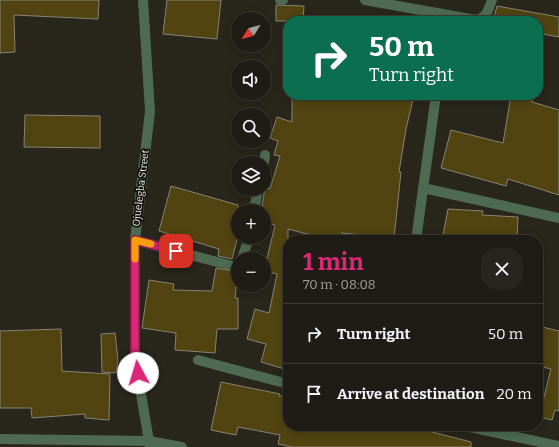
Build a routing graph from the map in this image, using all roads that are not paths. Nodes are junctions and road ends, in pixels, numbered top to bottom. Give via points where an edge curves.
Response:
1 (143, 0) edge
2 (280, 0) edge
3 (284, 0) edge
4 (365, 0) edge
5 (492, 0) edge
6 (435, 16) edge
7 (485, 16) edge
8 (435, 100) edge
9 (423, 188) junction
10 (559, 218) edge
11 (417, 235) edge
12 (135, 240) junction
13 (231, 266) edge
14 (198, 360) dead end
15 (283, 383) edge
16 (488, 431) edge
17 (0, 439) edge
18 (150, 444) edge
19 (559, 446) edge
20 (182, 447) edge

1 - 12 street, Ojuelegba Street via 150,111
2 - 3 street
4 - 6 street
5 - 7 street
8 - 9 street
9 - 10 street
9 - 11 street
12 - 13 street
12 - 18 street, Ojuelegba Street via 135,359
14 - 15 street
16 - 19 street
17 - 18 street
18 - 20 street

